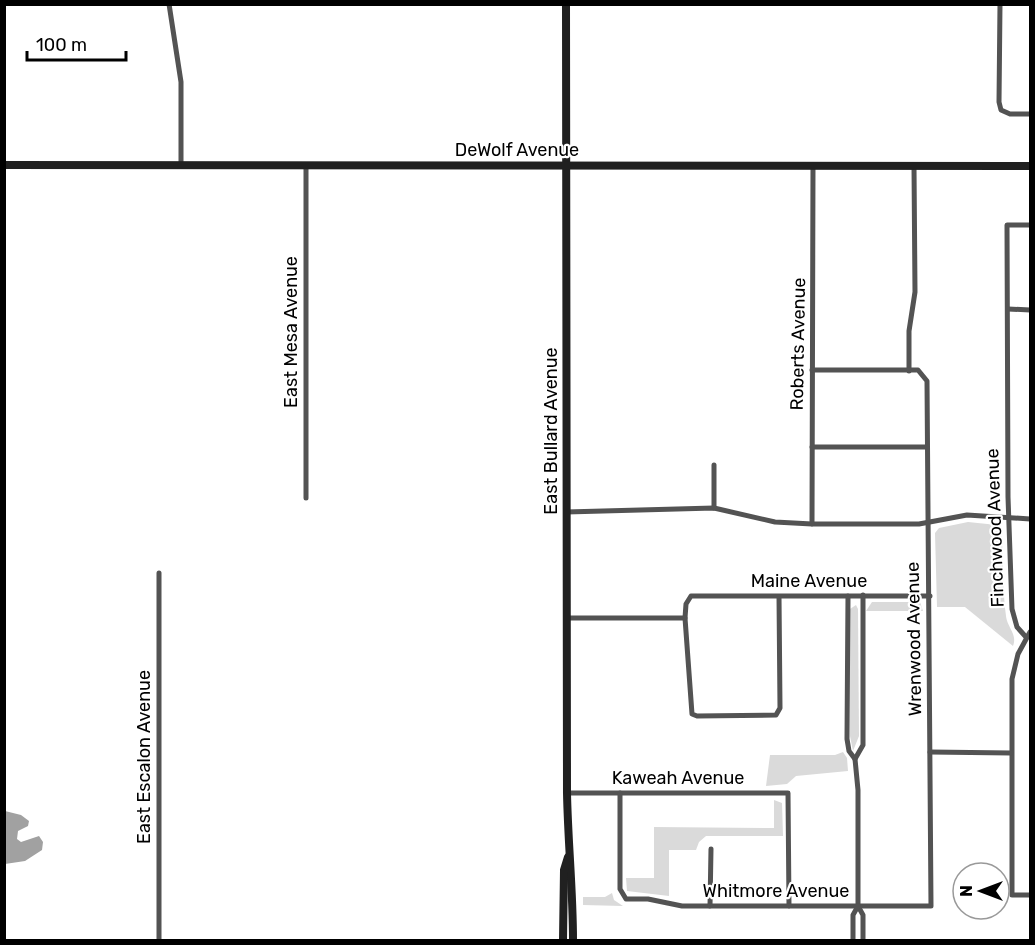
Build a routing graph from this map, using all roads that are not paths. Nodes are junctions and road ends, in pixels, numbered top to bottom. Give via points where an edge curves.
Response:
1 (169, 4) edge
2 (566, 4) edge
3 (1000, 4) edge
4 (1030, 114) edge
5 (4, 165) edge
6 (181, 165) junction
7 (306, 165) junction
8 (565, 165) junction
9 (813, 165) junction
10 (914, 166) junction
11 (1030, 166) edge
12 (1030, 225) edge
13 (1008, 309) junction
14 (1030, 310) edge
15 (812, 370) junction
16 (909, 370) junction
17 (812, 447) junction
18 (927, 447) junction
19 (714, 465) dead end
20 (306, 498) dead end
21 (714, 508) junction
22 (566, 512) junction
23 (1008, 519) junction
24 (1030, 519) edge
25 (926, 523) junction
26 (812, 524) junction
27 (159, 573) dead end
28 (862, 595) junction
29 (779, 596) junction
30 (848, 596) junction
31 (930, 596) junction
32 (566, 618) junction
33 (686, 618) junction
34 (1028, 635) edge
35 (930, 752) junction
36 (1011, 753) junction
37 (855, 759) junction
38 (567, 793) junction
39 (620, 793) junction
40 (711, 849) dead end
41 (568, 857) junction
42 (1030, 895) edge
43 (710, 906) junction
44 (789, 906) junction
45 (858, 906) junction
46 (931, 906) joint
47 (159, 940) edge
48 (563, 940) edge
49 (573, 940) edge
50 (853, 940) edge
51 (863, 940) edge

1 - 6 street via 181,82
2 - 8 street, East Bullard Avenue
3 - 4 street via 1001,110
5 - 6 street, DeWolf Avenue
6 - 7 street, DeWolf Avenue
7 - 8 street, DeWolf Avenue
7 - 20 street, East Mesa Avenue
8 - 9 street, DeWolf Avenue
8 - 22 street, East Bullard Avenue
9 - 10 street, DeWolf Avenue
9 - 15 street, Roberts Avenue
10 - 11 street, DeWolf Avenue
10 - 16 street via 915,292
12 - 13 street, Finchwood Avenue via 1007,225
13 - 14 street
13 - 23 street, Finchwood Avenue
15 - 16 street
15 - 17 street, Roberts Avenue
16 - 18 street, Wrenwood Avenue via 923,373 927,381
17 - 18 street
17 - 26 street, Roberts Avenue
18 - 25 street, Wrenwood Avenue
19 - 21 street
21 - 22 street
21 - 26 street via 775,522
22 - 32 street, East Bullard Avenue
23 - 24 street
23 - 25 street via 968,514
23 - 34 street, Finchwood Avenue via 1013,615 1017,627
25 - 26 street
25 - 31 street, Wrenwood Avenue
27 - 47 street, East Escalon Avenue
28 - 30 street, Maine Avenue
28 - 31 street, Maine Avenue
28 - 37 street via 863,745
29 - 30 street, Maine Avenue
29 - 33 street, Maine Avenue via 691,596
29 - 33 street via 777,715 692,714
30 - 37 street via 847,739
31 - 35 street, Wrenwood Avenue
32 - 33 street
32 - 38 street, East Bullard Avenue
34 - 36 street, Finchwood Avenue via 1012,679
35 - 36 street
35 - 46 street, Wrenwood Avenue
36 - 42 street, Finchwood Avenue via 1012,895
37 - 45 street
38 - 39 street, Kaweah Avenue
38 - 41 street, East Bullard Avenue
39 - 43 street, Whitmore Avenue via 622,896 682,906
39 - 44 street, Kaweah Avenue via 788,793
40 - 43 street
41 - 48 street, East Bullard Avenue via 564,870
41 - 49 street, East Bullard Avenue via 572,869
43 - 44 street, Whitmore Avenue
44 - 45 street, Whitmore Avenue
45 - 46 street, Whitmore Avenue
45 - 50 street via 853,915
45 - 51 street via 863,915

